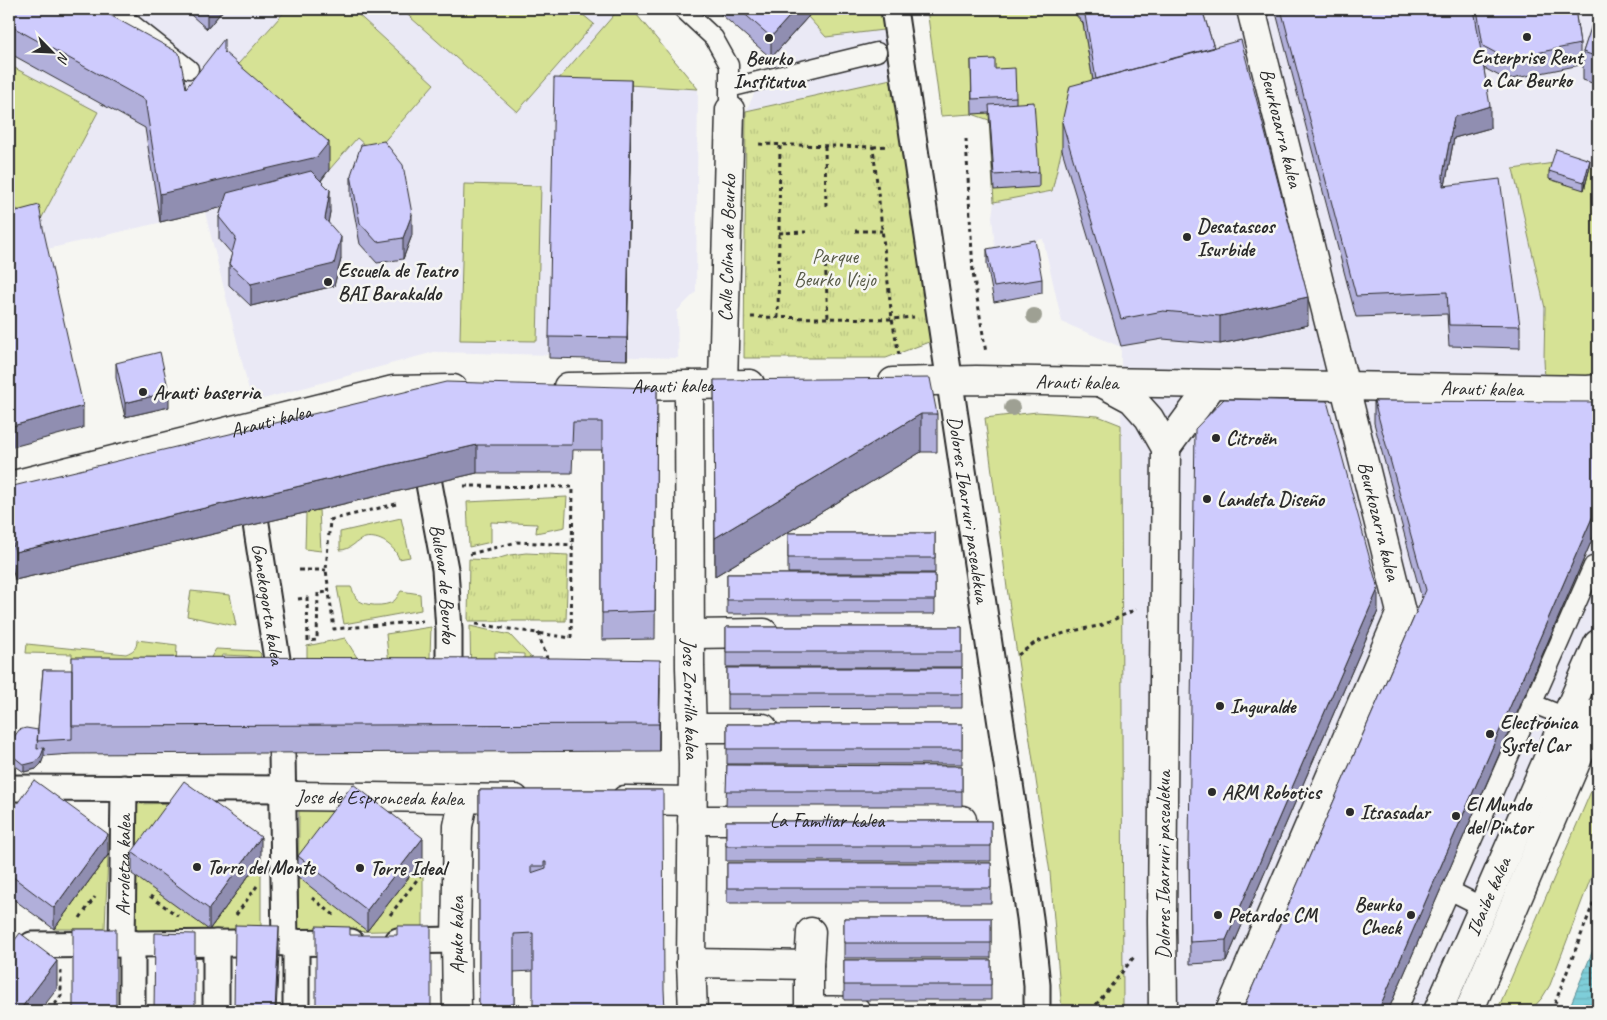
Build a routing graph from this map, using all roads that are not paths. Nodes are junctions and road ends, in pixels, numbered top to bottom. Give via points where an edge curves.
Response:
1 (113, 9) edge
2 (683, 9) edge
3 (894, 9) edge
4 (1250, 9) edge
5 (877, 52) dead end
6 (189, 69) dead end
7 (729, 99) junction
8 (950, 381) junction
9 (870, 382) edge
10 (1102, 383) junction
11 (723, 384) junction
12 (771, 384) edge
13 (689, 385) junction
14 (1212, 385) junction
15 (1345, 386) junction
16 (541, 387) edge
17 (482, 388) edge
18 (1595, 392) edge
19 (1166, 448) junction
20 (429, 484) dead end
21 (9, 486) edge
22 (256, 524) dead end
23 (1598, 569) edge
24 (791, 632) edge
25 (691, 634) junction
26 (1598, 644) edge
27 (281, 685) edge
28 (449, 686) edge
29 (1531, 703) junction
30 (1598, 711) edge
31 (1566, 717) junction
32 (788, 727) edge
33 (692, 728) junction
34 (282, 753) dead end
35 (9, 788) edge
36 (124, 788) junction
37 (290, 793) junction
38 (464, 798) junction
39 (541, 799) edge
40 (599, 800) edge
41 (692, 811) junction
42 (962, 820) edge
43 (1449, 890) junction
44 (1483, 907) junction
45 (811, 932) dead end
46 (456, 940) junction
47 (127, 943) junction
48 (216, 943) junction
49 (290, 943) junction
50 (32, 945) edge
51 (691, 963) junction
52 (809, 965) junction
53 (1168, 1009) edge
54 (132, 1011) edge
55 (216, 1011) edge
56 (296, 1011) edge
57 (456, 1011) edge
58 (693, 1011) edge
59 (856, 1011) edge
60 (1037, 1011) edge
61 (1230, 1011) edge
62 (1397, 1011) edge
63 (1438, 1011) edge
64 (1469, 1011) edge

1 - 6 lane
2 - 7 lane via 714,38 729,65
3 - 8 street, Dolores Ibarruri pasealekua
4 - 15 street, Beurkozarra kalea
5 - 7 lane
7 - 11 street, Calle Colina de Beurko
8 - 9 street, Arauti kalea
8 - 10 street, Arauti kalea
8 - 60 street, Dolores Ibarruri pasealekua via 1030,918
10 - 14 street, Arauti kalea
10 - 19 street, Dolores Ibarruri pasealekua via 1132,399 1150,418
11 - 12 street, Arauti kalea
11 - 13 street, Arauti kalea
13 - 16 street, Arauti kalea
13 - 25 street, Jose Zorrilla kalea
14 - 15 street, Arauti kalea
14 - 19 street
15 - 18 street, Arauti kalea
15 - 61 street, Beurkozarra kalea via 1401,612
17 - 21 street, Arauti kalea via 411,398 392,390 238,440
19 - 53 street, Dolores Ibarruri pasealekua via 1162,921
20 - 28 street, Bulevar de Beurko via 445,569
22 - 27 street, Ganekogorta kalea
23 - 29 lane via 1593,566
24 - 25 street
25 - 33 street, Jose Zorrilla kalea
26 - 31 street, Ibaibe kalea
29 - 31 lane
29 - 43 lane
30 - 64 street, Ibaibe kalea
31 - 44 street, Ibaibe kalea
32 - 33 street
33 - 41 street, Jose Zorrilla kalea
34 - 37 street
35 - 36 street, Jose de Espronceda kalea
36 - 37 street, Jose de Espronceda kalea
36 - 47 street, Arroletza kalea via 123,868
37 - 38 street, Jose de Espronceda kalea
37 - 49 street via 284,849
38 - 39 street, Jose de Espronceda kalea
38 - 46 street, Apuko kalea via 458,826
40 - 41 street
41 - 42 street, La Familiar kalea
41 - 51 street, Jose Zorrilla kalea
43 - 44 lane
43 - 62 lane
44 - 63 street, Ibaibe kalea
45 - 52 street
46 - 49 street
46 - 57 street, Apuko kalea
47 - 48 street
47 - 50 street
47 - 54 street, Arroletza kalea
48 - 49 street
48 - 55 street
49 - 56 street
51 - 52 street
51 - 58 street, Jose Zorrilla kalea
52 - 59 street via 809,1010

